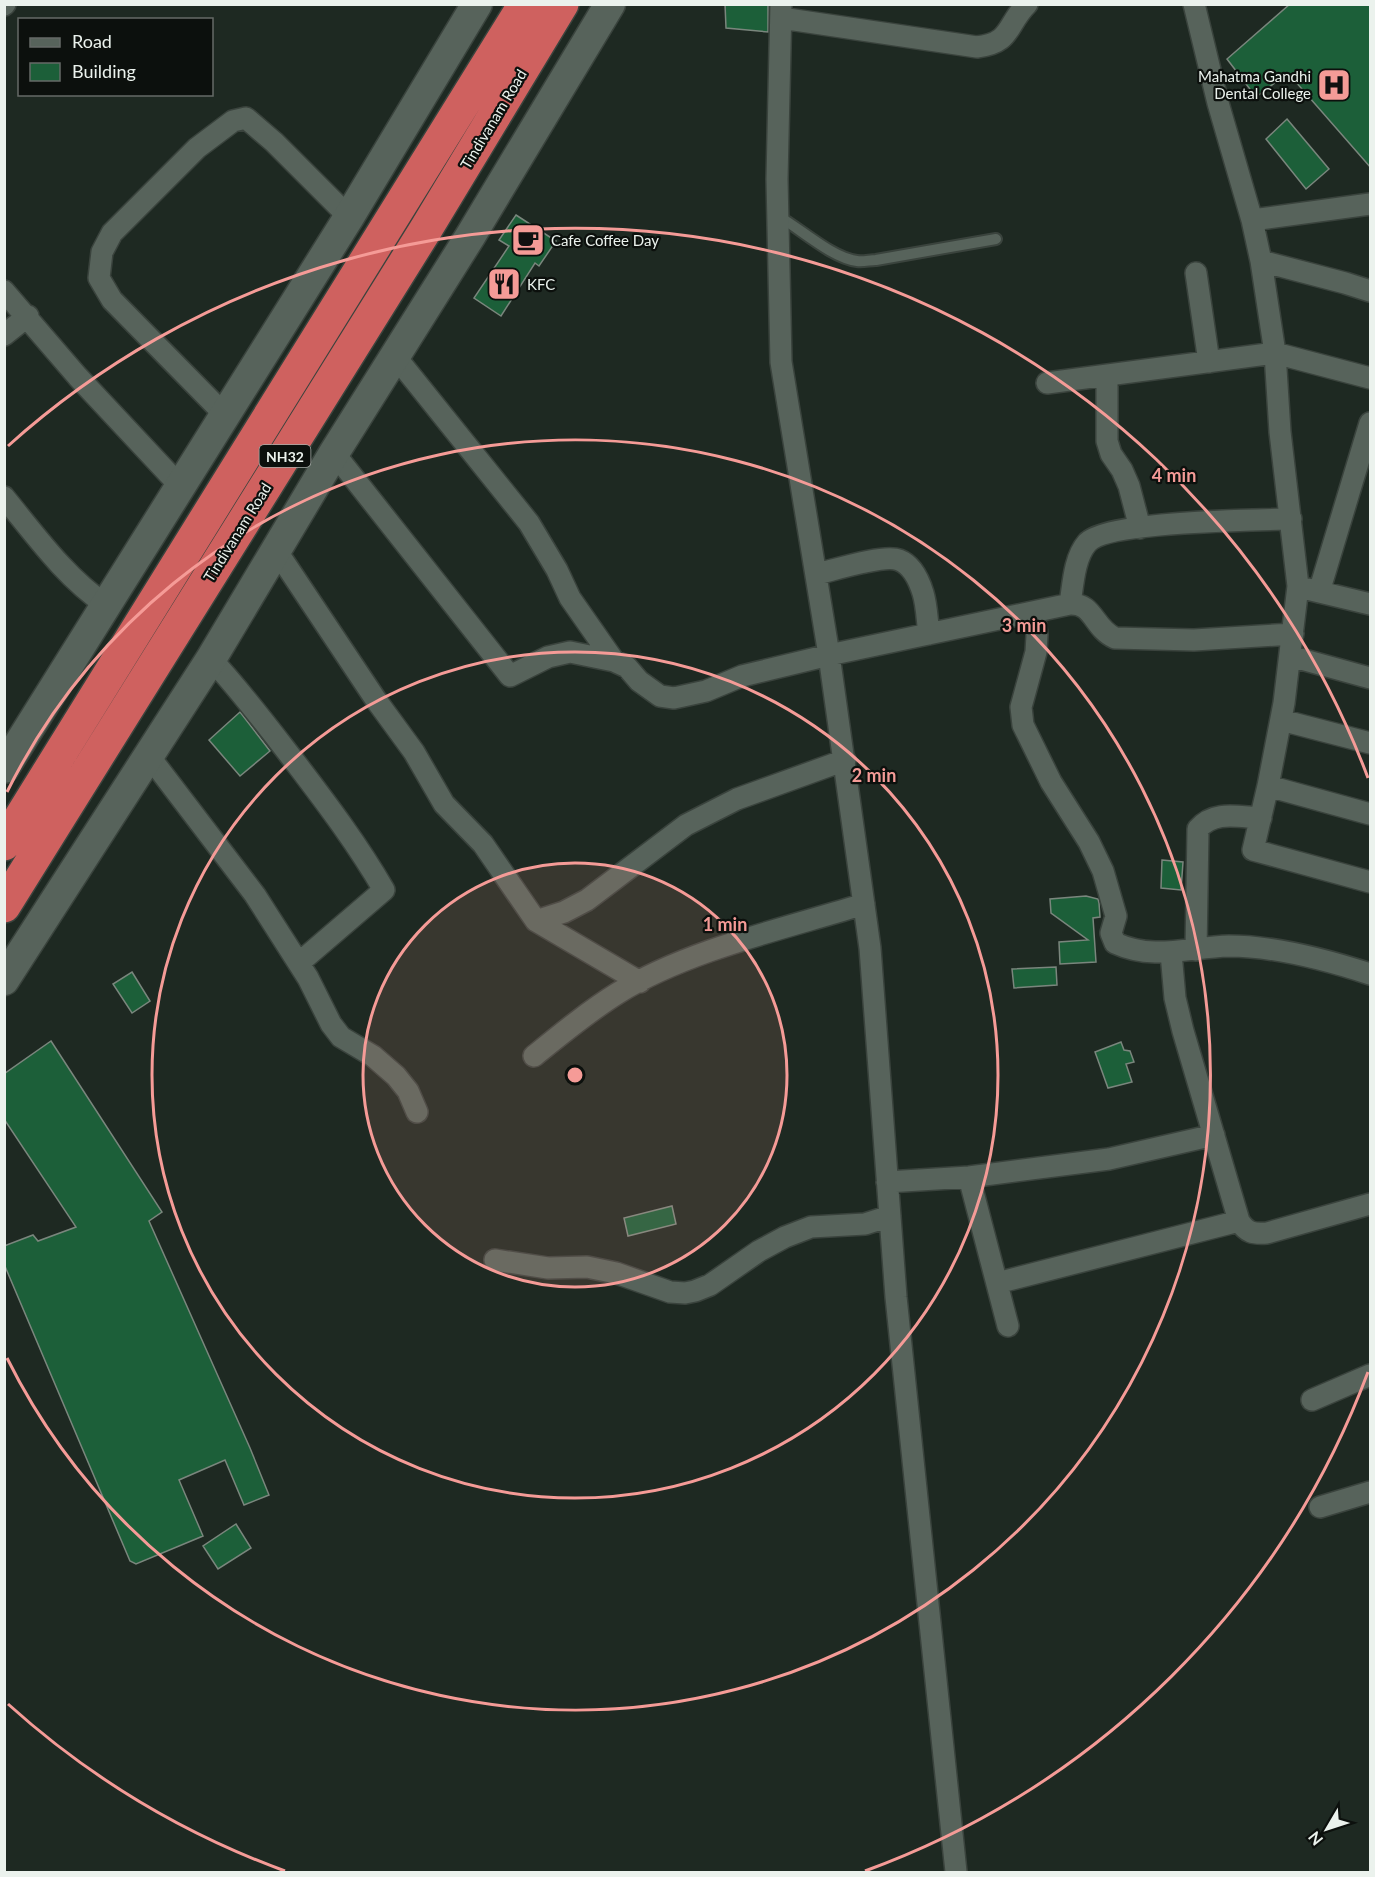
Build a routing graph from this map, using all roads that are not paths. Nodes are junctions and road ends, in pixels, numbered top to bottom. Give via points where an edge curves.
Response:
1 (477, 4) edge
2 (525, 4) edge
3 (562, 4) edge
4 (610, 4) edge
5 (1027, 4) edge
6 (1194, 4) edge
7 (781, 11) edge
8 (1371, 204) edge
9 (778, 216) junction
10 (349, 217) junction
11 (1252, 220) junction
12 (996, 239) dead end
13 (1261, 261) junction
14 (1196, 273) dead end
15 (4, 291) edge
16 (1371, 291) edge
17 (28, 316) junction
18 (4, 335) edge
19 (1275, 353) junction
20 (395, 356) junction
21 (1209, 362) junction
22 (1107, 375) junction
23 (1371, 378) edge
24 (1047, 383) dead end
25 (225, 415) junction
26 (1371, 423) edge
27 (334, 453) junction
28 (181, 487) junction
29 (4, 497) edge
30 (1292, 519) junction
31 (1140, 528) junction
32 (276, 550) junction
33 (817, 574) junction
34 (1298, 586) junction
35 (1319, 592) junction
36 (1070, 604) junction
37 (1371, 604) edge
38 (106, 605) junction
39 (1034, 613) junction
40 (930, 634) junction
41 (1293, 634) junction
42 (829, 655) junction
43 (1290, 656) junction
44 (211, 659) junction
45 (614, 661) junction
46 (1371, 678) edge
47 (1281, 720) junction
48 (1371, 743) edge
49 (148, 756) junction
50 (845, 760) junction
51 (4, 768) edge
52 (1268, 786) junction
53 (1371, 814) edge
54 (1261, 818) junction
55 (4, 844) edge
56 (1371, 882) edge
57 (864, 904) junction
58 (4, 906) edge
59 (536, 921) junction
60 (1196, 950) junction
61 (1172, 953) junction
62 (299, 963) junction
63 (1371, 974) edge
64 (4, 980) edge
65 (640, 982) junction
66 (534, 1056) dead end
67 (417, 1112) dead end
68 (1214, 1135) junction
69 (969, 1177) junction
70 (887, 1182) junction
71 (1371, 1204) edge
72 (890, 1216) junction
73 (1239, 1221) junction
74 (495, 1260) dead end
75 (997, 1283) junction
76 (1008, 1326) dead end
77 (1371, 1375) edge
78 (1312, 1400) dead end
79 (1371, 1492) edge
80 (1320, 1507) dead end
81 (956, 1872) edge

1 - 10 street
2 - 55 highway, NH32
3 - 58 highway, Tindivanam Road / NH32
4 - 20 street
5 - 7 street via 1003,38 977,47
6 - 11 street
7 - 9 street
8 - 11 street
9 - 12 lane via 828,249 856,261
9 - 33 street via 781,362
10 - 25 street
10 - 25 street via 246,118 233,121 196,148 112,233 102,252 99,278 112,300
11 - 13 street
13 - 16 street
13 - 19 street
14 - 21 street
15 - 17 street
17 - 18 street
17 - 28 street via 78,377
19 - 21 street
19 - 23 street
19 - 30 street via 1280,432
20 - 27 street
20 - 45 street via 529,523 570,598
21 - 22 street
22 - 24 street
22 - 31 street via 1107,441 1129,486
25 - 28 street
26 - 35 street
27 - 32 street
27 - 45 street via 510,676 548,657 570,652
28 - 38 street
29 - 38 street via 66,572
30 - 31 street
30 - 34 street
31 - 36 street via 1108,532 1088,542 1077,563
32 - 44 street
32 - 59 street via 414,752 444,804 483,844
33 - 40 street via 884,558 897,559 916,576
33 - 42 street
34 - 35 street
34 - 41 street
35 - 37 street
36 - 39 street
36 - 41 street via 1085,607 1104,633 1115,638 1194,640
38 - 51 street
39 - 40 street
39 - 61 street via 1036,651 1021,707 1023,725 1103,871 1116,916 1111,933 1115,943 1143,951
40 - 42 street
41 - 43 street
42 - 45 street via 742,676 706,691 674,698 660,696 627,667
42 - 50 street
43 - 46 street
43 - 47 street
44 - 49 street
44 - 62 street via 341,823 384,890
47 - 48 street
47 - 52 street
49 - 62 street via 255,895
49 - 64 street
50 - 57 street
50 - 59 street via 737,799 686,825 587,900
52 - 53 street
52 - 54 street
54 - 56 street via 1253,850
54 - 60 street via 1217,817 1205,820 1198,829
57 - 65 street via 722,948
57 - 70 street
59 - 65 street
60 - 61 street
60 - 63 street via 1229,946 1268,949
61 - 68 street via 1175,998
62 - 67 street via 341,1037 396,1076
65 - 66 street via 619,992
68 - 69 street via 1110,1159
68 - 73 street
69 - 70 street
69 - 75 street
70 - 72 street
71 - 73 street via 1257,1234 1250,1233
72 - 74 street via 865,1224 811,1227 759,1251 710,1285 685,1293 587,1267 548,1268
72 - 81 street
73 - 75 street
75 - 76 street
77 - 78 street
79 - 80 street

